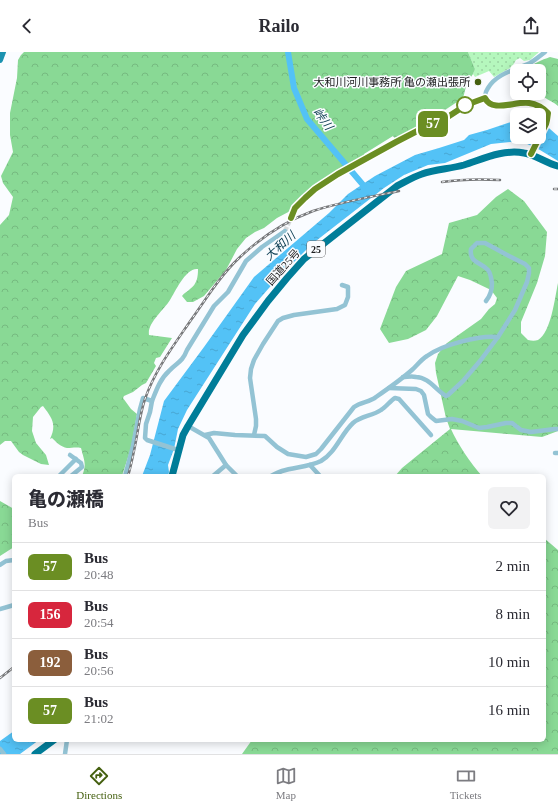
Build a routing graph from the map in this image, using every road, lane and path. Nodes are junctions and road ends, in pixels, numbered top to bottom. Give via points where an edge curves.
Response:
1 (3, 52) edge
2 (545, 52) edge
3 (0, 60) edge
4 (485, 98) junction
5 (531, 152) junction
6 (558, 166) edge
7 (291, 218) tunnel mouth
8 (285, 231) tunnel mouth
9 (342, 284) dead end
10 (486, 301) dead end
11 (498, 337) junction
12 (403, 377) junction
13 (389, 388) junction
14 (152, 402) junction
15 (188, 426) junction
16 (558, 429) edge
17 (205, 435) junction
18 (254, 435) junction
19 (431, 435) dead end
20 (176, 449) junction
21 (70, 455) dead end
22 (76, 459) junction
23 (226, 465) junction
24 (310, 465) junction
25 (61, 474) edge
26 (73, 474) edge
27 (126, 474) edge
28 (172, 474) edge
29 (215, 474) edge
30 (235, 474) edge
31 (276, 474) edge
32 (318, 474) edge
33 (12, 560) edge
34 (0, 565) edge
35 (12, 606) edge
36 (0, 609) edge
37 (51, 742) edge
38 (67, 742) edge
39 (0, 749) edge
40 (4, 754) edge
41 (35, 754) edge
42 (65, 754) edge

1 - 3 main road
2 - 4 street via 529,63 499,77 487,89
4 - 5 street via 493,106 527,103 534,104 548,113 546,124
4 - 7 street via 466,105 440,122 423,128 338,174 305,198 295,208
5 - 6 highway, 国道25号 / 25
5 - 15 highway, 国道25号 / 25 via 507,152 463,165 422,173 392,190 327,240 304,259 268,301 243,335
8 - 14 street via 246,261 228,292 214,306 184,358 160,383
9 - 18 street via 348,287 346,305 337,309 283,318 278,321 263,344 254,360 250,378 256,419
10 - 11 street via 492,288 490,275 470,254 477,243 491,245 529,268 527,282 515,310
11 - 12 street via 471,339 436,350
11 - 12 street via 463,381 446,396 424,379 415,376
12 - 13 street
13 - 16 street via 421,391 428,414 436,421 452,419 479,428 512,423 521,430 531,432
13 - 18 street via 375,398 354,407 316,454 306,457 288,454 265,436
14 - 20 street via 145,438
14 - 27 street via 143,398
15 - 17 street
15 - 20 highway, 国道25号 / 25
17 - 18 street
17 - 23 street
19 - 24 street via 399,399 395,398 381,410 355,421 328,455
20 - 28 highway, 国道25号 / 25
21 - 22 street
22 - 25 street
22 - 26 street via 82,467
23 - 29 street
23 - 30 street
24 - 31 street
24 - 32 street
33 - 34 street
35 - 36 street
37 - 41 highway
38 - 42 street
39 - 40 street

